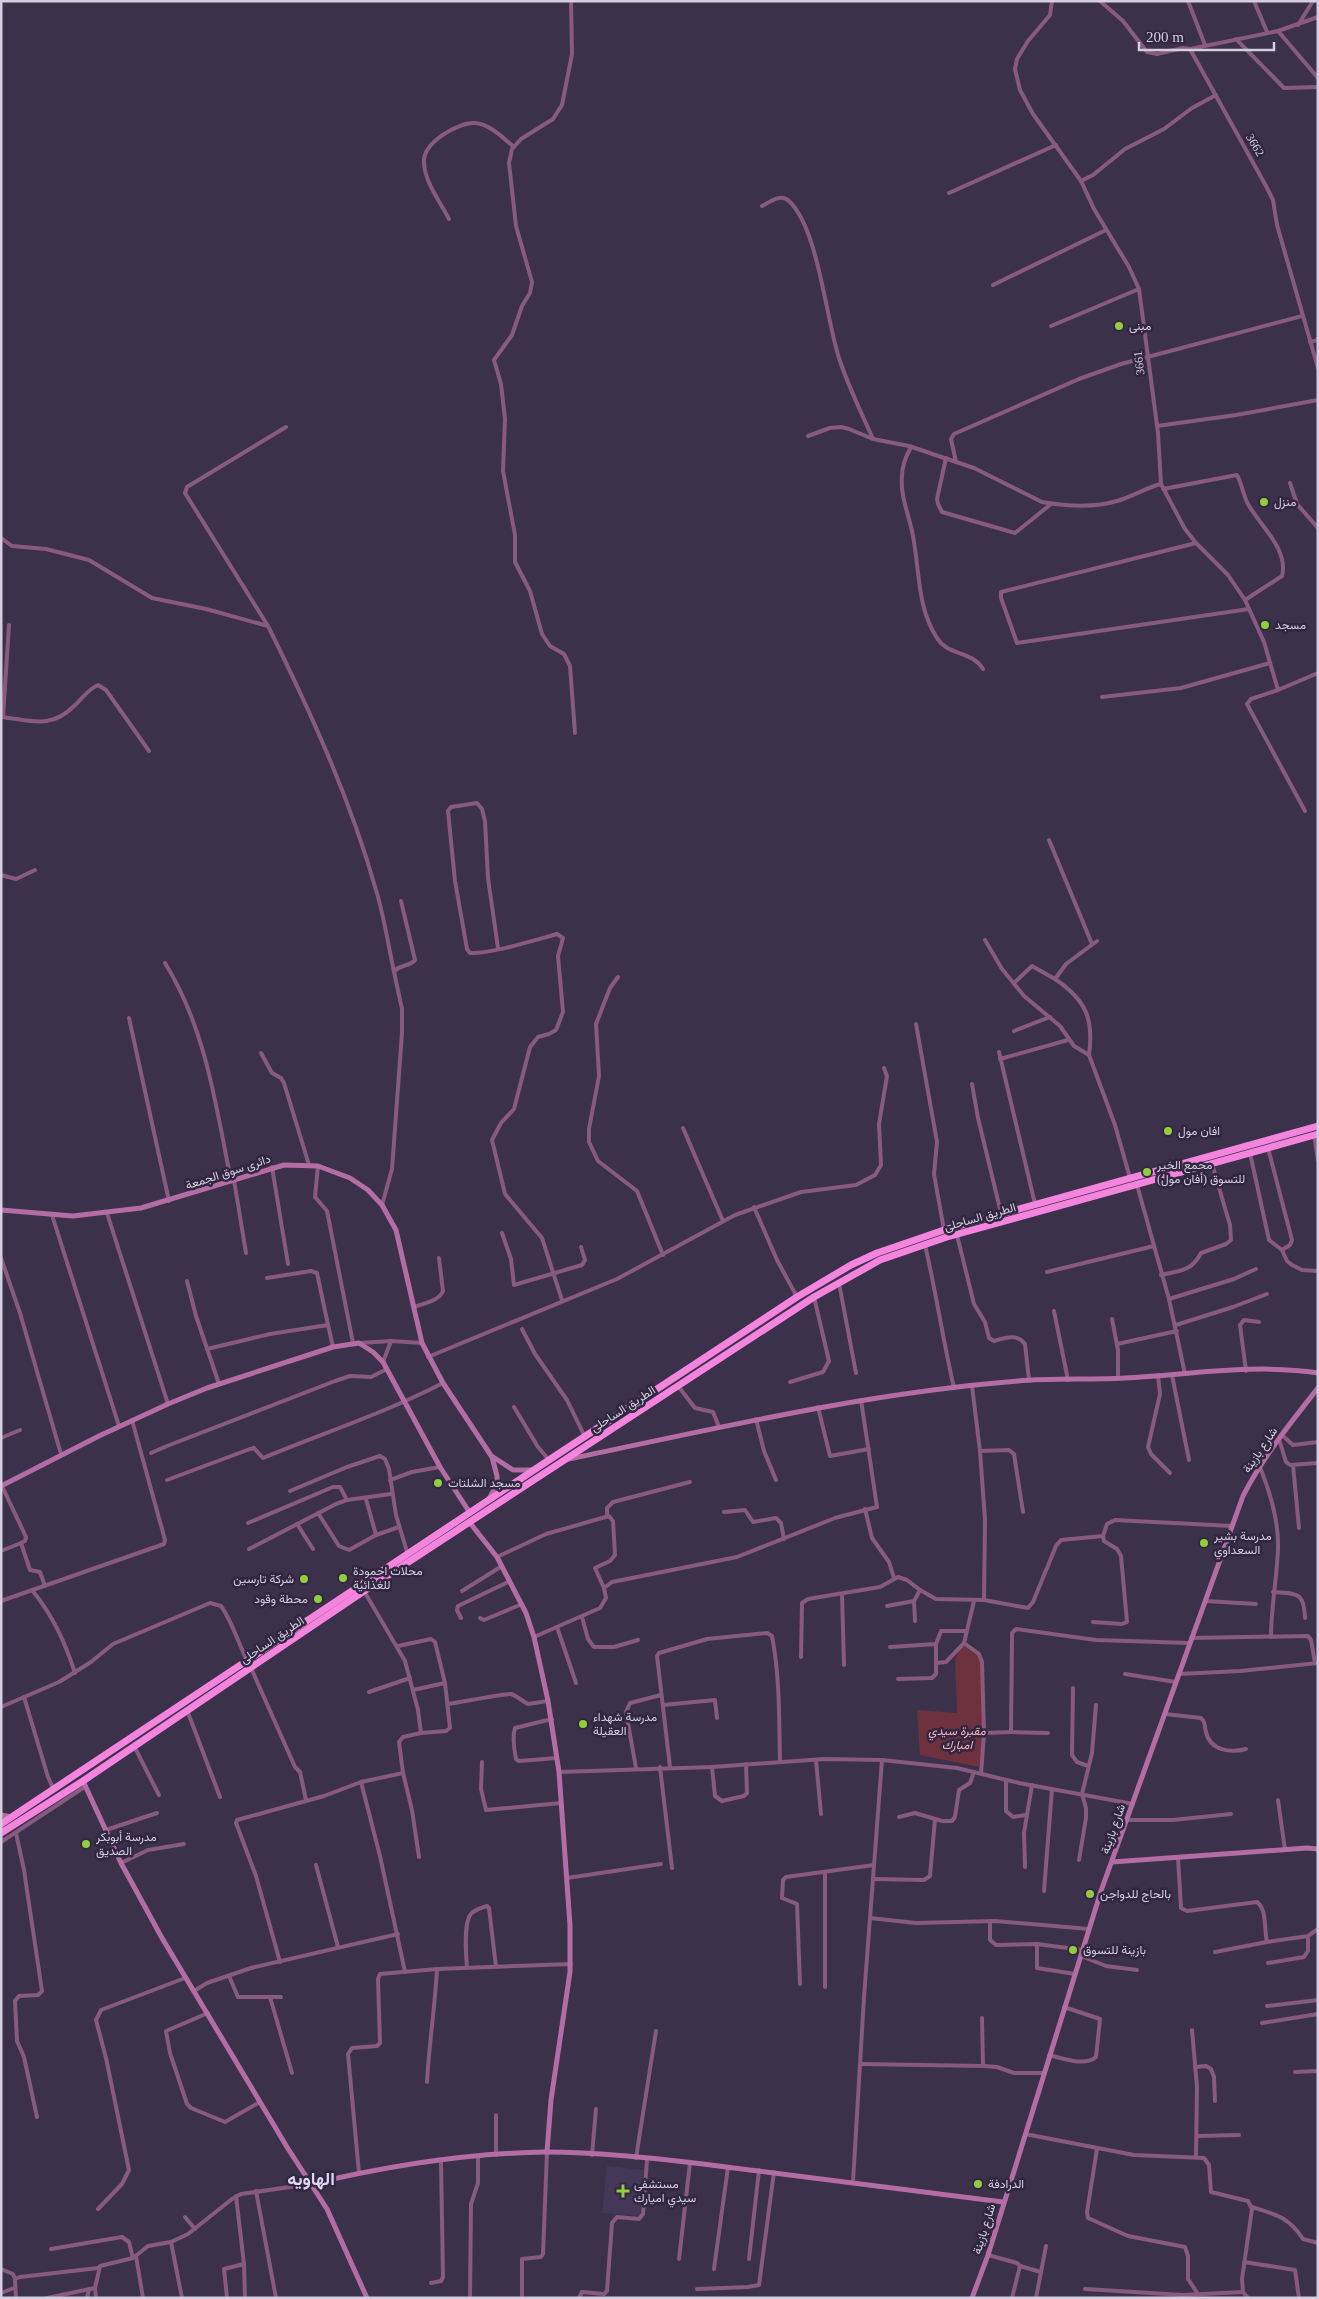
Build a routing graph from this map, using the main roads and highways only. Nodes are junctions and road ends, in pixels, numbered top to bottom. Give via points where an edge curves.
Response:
1 (1318, 1126) edge
2 (1316, 1134) edge
3 (90, 1772) junction
4 (1, 1824) edge
5 (1, 1833) edge

1 - 3 highway, الطريق الساحلى via 944,1230 877,1253 851,1266 797,1297 246,1660
2 - 3 highway, الطريق الساحلى via 957,1234 880,1260 814,1297
3 - 4 highway, الطريق الساحلى
3 - 5 highway, الطريق الساحلى via 84,1784

